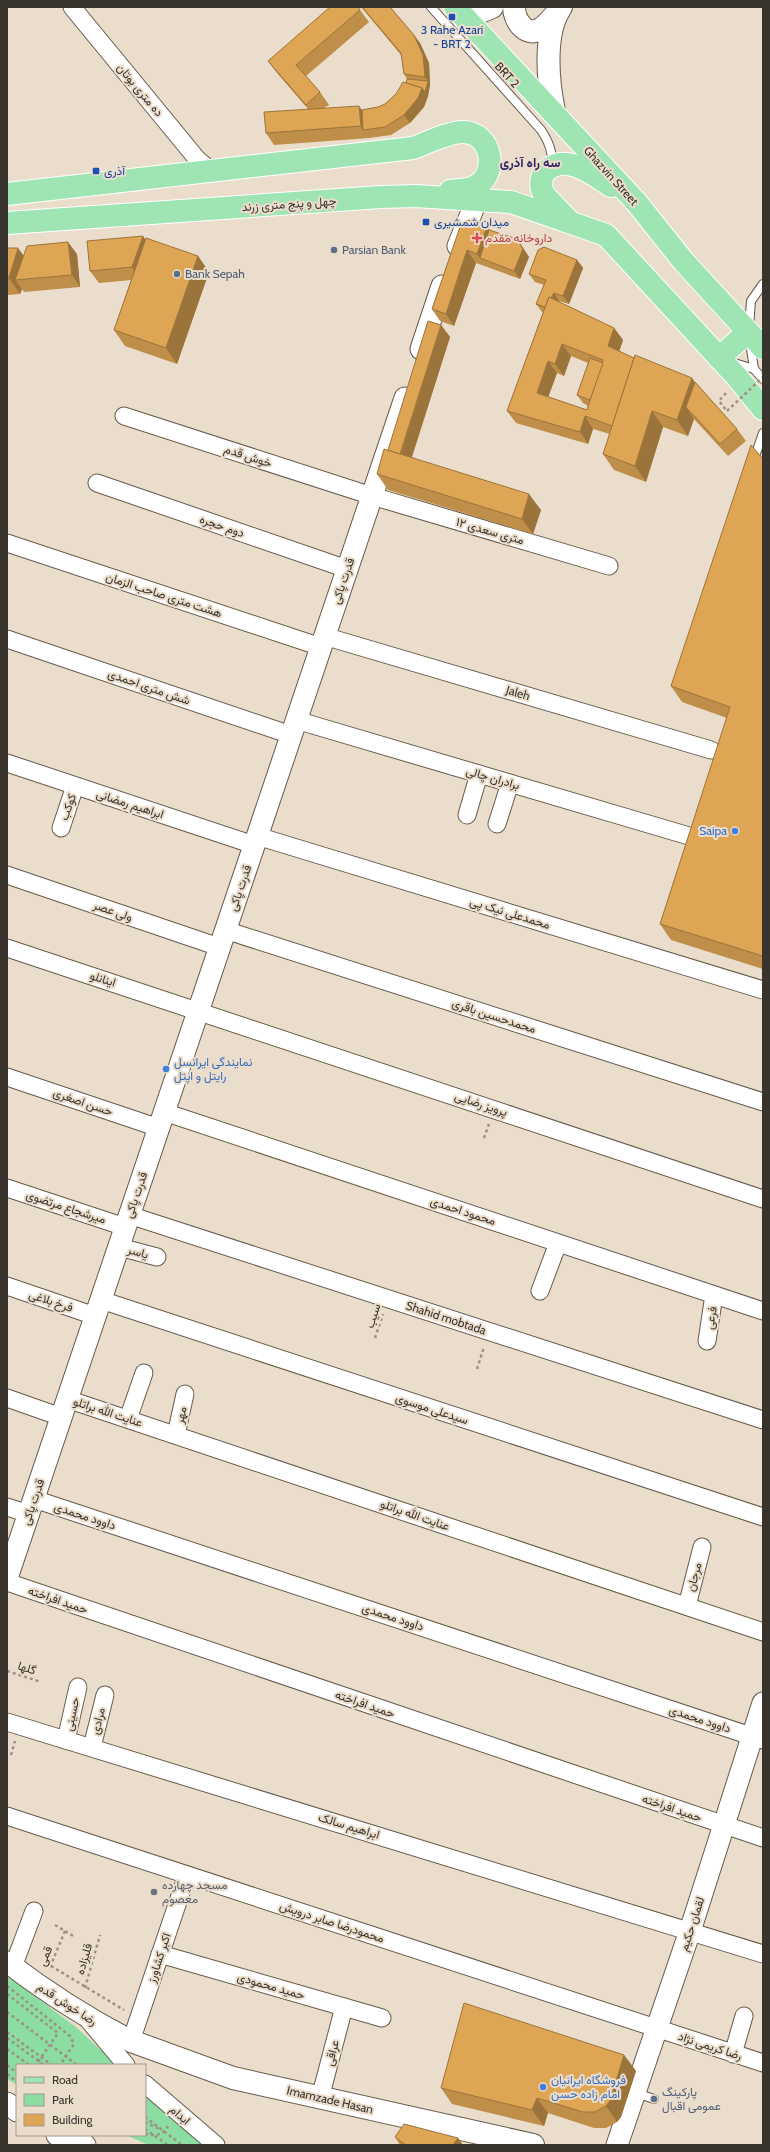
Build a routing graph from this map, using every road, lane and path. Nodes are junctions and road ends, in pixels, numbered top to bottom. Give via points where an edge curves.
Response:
1 (72, 7) edge
2 (431, 7) edge
3 (492, 7) edge
4 (514, 7) edge
5 (561, 8) edge
6 (461, 12) edge
7 (554, 111) junction
8 (553, 165) junction
9 (211, 171) junction
10 (10, 189) edge
11 (415, 196) junction
12 (477, 200) junction
13 (637, 203) junction
14 (569, 221) junction
15 (7, 223) edge
16 (763, 284) edge
17 (748, 332) junction
18 (763, 348) edge
19 (719, 358) junction
20 (754, 369) junction
21 (763, 378) edge
22 (719, 401) dead end
23 (763, 409) edge
24 (124, 416) dead end
25 (763, 433) edge
26 (751, 471) edge
27 (97, 483) dead end
28 (372, 496) junction
29 (7, 543) edge
30 (609, 566) dead end
31 (347, 569) junction
32 (7, 639) edge
33 (323, 642) junction
34 (294, 728) junction
35 (711, 750) dead end
36 (7, 763) edge
37 (479, 774) junction
38 (510, 783) junction
39 (75, 786) junction
40 (468, 815) dead end
41 (497, 824) dead end
42 (61, 828) dead end
43 (690, 836) edge
44 (256, 840) junction
45 (7, 875) edge
46 (222, 939) junction
47 (7, 948) edge
48 (763, 990) edge
49 (198, 1010) junction
50 (7, 1077) edge
51 (763, 1102) edge
52 (161, 1120) junction
53 (7, 1188) edge
54 (763, 1199) edge
55 (127, 1221) junction
56 (558, 1243) junction
57 (119, 1247) junction
58 (156, 1257) dead end
59 (7, 1286) edge
60 (540, 1291) dead end
61 (714, 1295) junction
62 (388, 1299) junction
63 (98, 1308) junction
64 (763, 1311) edge
65 (489, 1332) junction
66 (375, 1338) dead end
67 (707, 1342) dead end
68 (477, 1369) dead end
69 (144, 1373) dead end
70 (185, 1394) dead end
71 (7, 1398) edge
72 (64, 1408) junction
73 (128, 1419) junction
74 (763, 1420) edge
75 (176, 1435) junction
76 (31, 1506) junction
77 (7, 1507) edge
78 (763, 1517) edge
79 (702, 1547) dead end
80 (7, 1578) edge
81 (7, 1582) edge
82 (687, 1606) junction
83 (763, 1632) edge
84 (7, 1671) edge
85 (41, 1682) dead end
86 (78, 1687) dead end
87 (105, 1695) dead end
88 (763, 1703) edge
89 (7, 1722) edge
90 (758, 1738) edge
91 (66, 1740) junction
92 (92, 1748) junction
93 (7, 1816) edge
94 (723, 1826) junction
95 (763, 1838) edge
96 (187, 1875) junction
97 (34, 1911) dead end
98 (55, 1925) dead end
99 (65, 1931) junction
100 (690, 1931) junction
101 (100, 1935) dead end
102 (75, 1937) dead end
103 (160, 1954) junction
104 (763, 1954) edge
105 (10, 1964) edge
106 (51, 1966) junction
107 (7, 1986) edge
108 (42, 1988) junction
109 (85, 1988) junction
110 (7, 1994) edge
111 (344, 2007) junction
112 (7, 2012) edge
113 (744, 2016) dead end
114 (86, 2017) junction
115 (139, 2017) junction
116 (382, 2018) dead end
117 (656, 2029) junction
118 (7, 2032) edge
119 (7, 2038) edge
120 (131, 2041) junction
121 (7, 2048) edge
122 (733, 2054) junction
123 (763, 2063) edge
124 (28, 2064) edge
125 (37, 2064) edge
126 (43, 2064) edge
127 (51, 2064) edge
128 (61, 2064) edge
129 (76, 2064) edge
130 (125, 2064) edge
131 (7, 2065) edge
132 (16, 2072) edge
133 (7, 2074) edge
134 (16, 2081) edge
135 (146, 2085) edge
136 (320, 2098) junction
137 (7, 2103) edge
138 (16, 2110) edge
139 (178, 2112) junction
140 (146, 2118) edge
141 (146, 2122) edge
142 (146, 2130) edge
143 (165, 2132) junction
144 (146, 2134) edge
145 (60, 2136) edge
146 (155, 2136) junction
147 (85, 2145) edge
148 (168, 2145) edge
149 (182, 2145) edge
150 (216, 2145) edge
151 (533, 2145) edge
152 (617, 2145) edge

1 - 9 street, ده متری بوتان via 197,159
2 - 8 lane, BRT 2 via 541,130 550,146
3 - 6 main road
4 - 5 main road via 517,22 524,29 535,32 542,29
5 - 7 main road via 553,24 549,57 549,88
6 - 7 main road, Ghazvin Street
7 - 13 main road, Ghazvin Street
8 - 13 main road via 565,163 578,166
8 - 14 main road via 545,171 541,181 542,191
9 - 10 main road
9 - 11 main road via 413,148 463,132 475,135 485,144 491,155 490,167 484,180 474,187
11 - 12 main road, چهل و پنج متری زرند
11 - 15 main road, چهل و پنج متری زرند
12 - 14 main road, چهل و پنج متری زرند via 511,202
12 - 28 street, قدرت پاکی via 442,287
13 - 17 main road, Ghazvin Street via 684,262
14 - 19 main road via 606,235
16 - 17 lane via 751,301
17 - 18 main road, Ghazvin Street
17 - 19 main road
17 - 20 lane
19 - 20 lane
19 - 23 main road
20 - 21 lane
21 - 22 path, bridge via 727,411
24 - 28 street, خوش قدم
25 - 26 lane
27 - 31 street, دوم حجره
28 - 30 street, ۱۲ متری سعدی
28 - 31 street, قدرت پاکی
29 - 33 street, هشت متری صاحب الزمان
31 - 33 street, قدرت پاکی
32 - 34 street, شش متری احمدی
33 - 34 street, قدرت پاکی
33 - 35 street, Jaleh
34 - 37 street, برادران چالی
34 - 44 street, قدرت پاکی
36 - 39 street, ابراهیم رمضانی
37 - 38 street, برادران چالی
37 - 40 street
38 - 41 street
38 - 43 street, برادران چالی
39 - 42 street, کوکب
39 - 44 street, ابراهیم رمضانی
44 - 46 street, قدرت پاکی
44 - 48 street, محمدعلی نیک پی
45 - 46 street, ولی عصر
46 - 49 street, قدرت پاکی
46 - 51 street, محمدحسین باقری
47 - 49 street, اینانلو
49 - 52 street, قدرت پاکی
49 - 54 street, پرویز رضایی
50 - 52 street, حسن اصغری
52 - 55 street, قدرت پاکی
52 - 56 street, محمود احمدی
53 - 55 street, میرشجاع مرتضوی
55 - 57 street, قدرت پاکی
55 - 62 street, Shahid mobtada
56 - 60 street
56 - 61 street, محمود احمدی
57 - 58 street, یاسر
57 - 63 street, قدرت پاکی
59 - 63 street, فرخ بلاغی
61 - 64 street, محمود احمدی
61 - 67 street, فرعی
62 - 65 street, Shahid mobtada
62 - 66 path, سیب
63 - 72 street, قدرت پاکی
63 - 78 street, سیدعلی موسوی
65 - 68 path
65 - 74 street, Shahid mobtada
69 - 73 street
70 - 75 street, مهر
71 - 72 street, عنایت الله براتلو
72 - 73 street, عنایت الله براتلو
72 - 76 street, قدرت پاکی
73 - 75 street, عنایت الله براتلو
75 - 82 street, عنایت الله براتلو
76 - 77 street, داوود محمدی
76 - 80 street, قدرت پاکی
76 - 90 street, داوود محمدی
79 - 82 street, مرجان
81 - 94 street, حمید افراخته
82 - 83 street, عنایت الله براتلو
84 - 85 path, گلها
86 - 91 street, حسینی
87 - 92 street, مرادی
88 - 90 street, لقمان حکیم
89 - 91 street, ابراهیم سالک
90 - 94 street, لقمان حکیم
91 - 92 street, ابراهیم سالک
92 - 100 street, ابراهیم سالک
93 - 96 street, محمودرضا صابر درویش
94 - 95 street, حمید افراخته
94 - 100 street, لقمان حکیم
96 - 103 street, اکبر کشاورز
96 - 117 street, محمودرضا صابر درویش
97 - 105 street
98 - 99 path
99 - 102 path
99 - 106 path, قمی
100 - 104 street, ابراهیم سالک
100 - 117 street, لقمان حکیم
101 - 109 path, قلیزاده
103 - 111 street, حمید محمودی
103 - 115 street, اکبر کشاورز
105 - 108 street, رضا خوش قدم
106 - 108 path, قمی
106 - 109 path
107 - 128 path, bridge via 70,2036 74,2044
108 - 114 street, رضا خوش قدم
109 - 115 path
110 - 125 path, bridge via 58,2033
111 - 116 street, حمید محمودی
111 - 136 street, عراقی
112 - 129 path
113 - 122 street
114 - 120 street, رضا خوش قدم
114 - 130 street
115 - 120 street, اکبر کشاورز
117 - 122 street, رضا کریمی نژاد
117 - 152 street, لقمان حکیم via 645,2096
118 - 127 path
119 - 126 path
120 - 136 main road, Imamzade Hasan via 233,2078
121 - 124 path
122 - 123 street, رضا کریمی نژاد
131 - 132 path
133 - 134 path
135 - 139 street, ابدام
136 - 151 main road, Imamzade Hasan
137 - 138 street
139 - 143 path
139 - 150 street, ابدام
140 - 143 path
141 - 143 path
142 - 146 path
143 - 146 path
143 - 149 path
144 - 146 path
145 - 147 street
146 - 148 path

